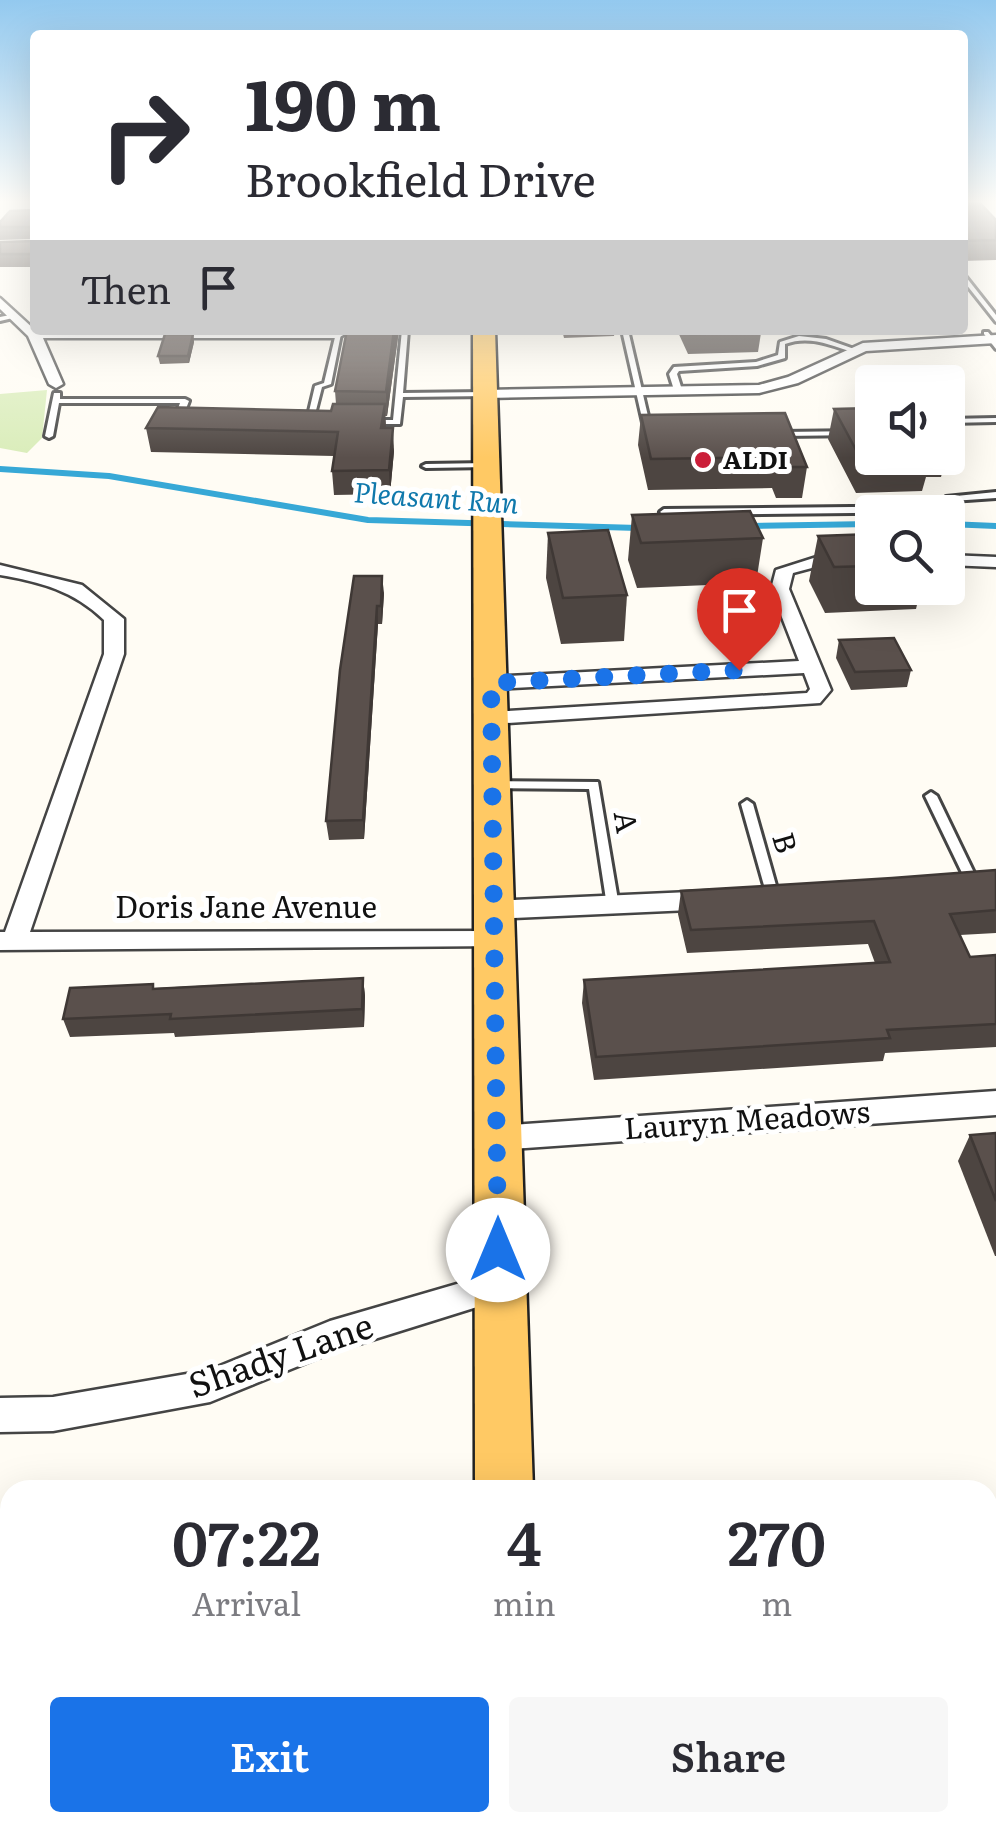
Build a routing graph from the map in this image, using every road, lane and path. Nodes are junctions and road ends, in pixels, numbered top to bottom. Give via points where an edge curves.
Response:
1 (972, 287) edge
2 (0, 302) edge
3 (7, 318) edge
4 (996, 320) edge
5 (30, 332) edge
6 (34, 335) edge
7 (338, 335) edge
8 (406, 335) edge
9 (484, 335) edge
10 (626, 335) edge
11 (993, 338) edge
12 (847, 348) junction
13 (642, 390) junction
14 (678, 390) junction
15 (57, 392) junction
16 (486, 394) junction
17 (400, 395) junction
18 (196, 420) edge
19 (996, 420) edge
20 (965, 421) edge
21 (290, 422) edge
22 (309, 422) junction
23 (328, 422) edge
24 (366, 422) edge
25 (855, 433) edge
26 (772, 434) edge
27 (49, 436) dead end
28 (649, 436) edge
29 (487, 465) junction
30 (426, 466) dead end
31 (996, 495) edge
32 (664, 512) edge
33 (855, 559) edge
34 (965, 561) edge
35 (996, 562) edge
36 (0, 570) edge
37 (810, 667) junction
38 (491, 701) junction
39 (493, 786) junction
40 (931, 796) dead end
41 (747, 804) dead end
42 (973, 879) edge
43 (765, 896) joint
44 (613, 906) junction
45 (493, 925) junction
46 (7, 941) edge
47 (996, 1103) edge
48 (498, 1138) junction
49 (498, 1287) junction
50 (0, 1416) edge
51 (504, 1480) edge

1 - 4 lane
2 - 3 street
3 - 5 street
6 - 15 street
7 - 22 lane via 327,384 319,386
8 - 17 lane
9 - 16 main road
10 - 13 lane
11 - 12 street
12 - 14 street via 778,385
12 - 14 lane via 789,339 782,356 768,362 677,370
13 - 14 street
13 - 16 street
13 - 28 lane
15 - 18 lane via 185,401 177,419
15 - 27 lane
16 - 17 lane
16 - 29 main road
17 - 24 lane via 397,422
19 - 20 lane
21 - 22 lane
22 - 23 lane
25 - 26 lane
29 - 30 lane
29 - 38 main road
31 - 32 lane via 950,499 944,509
33 - 37 street via 785,570 780,589
34 - 35 street
36 - 46 street via 89,593 114,619 114,654
37 - 38 street
37 - 38 street via 821,690 802,701
38 - 39 main road
39 - 44 lane, A via 594,785
39 - 45 main road
40 - 42 lane
41 - 43 lane, B
43 - 44 street, Doris Jane Avenue
44 - 45 street, Doris Jane Avenue
45 - 46 street, Doris Jane Avenue
45 - 48 main road
47 - 48 street, Lauryn Meadows
48 - 49 main road
49 - 50 street, Shady Lane via 330,1337 210,1386 53,1414
49 - 51 main road

